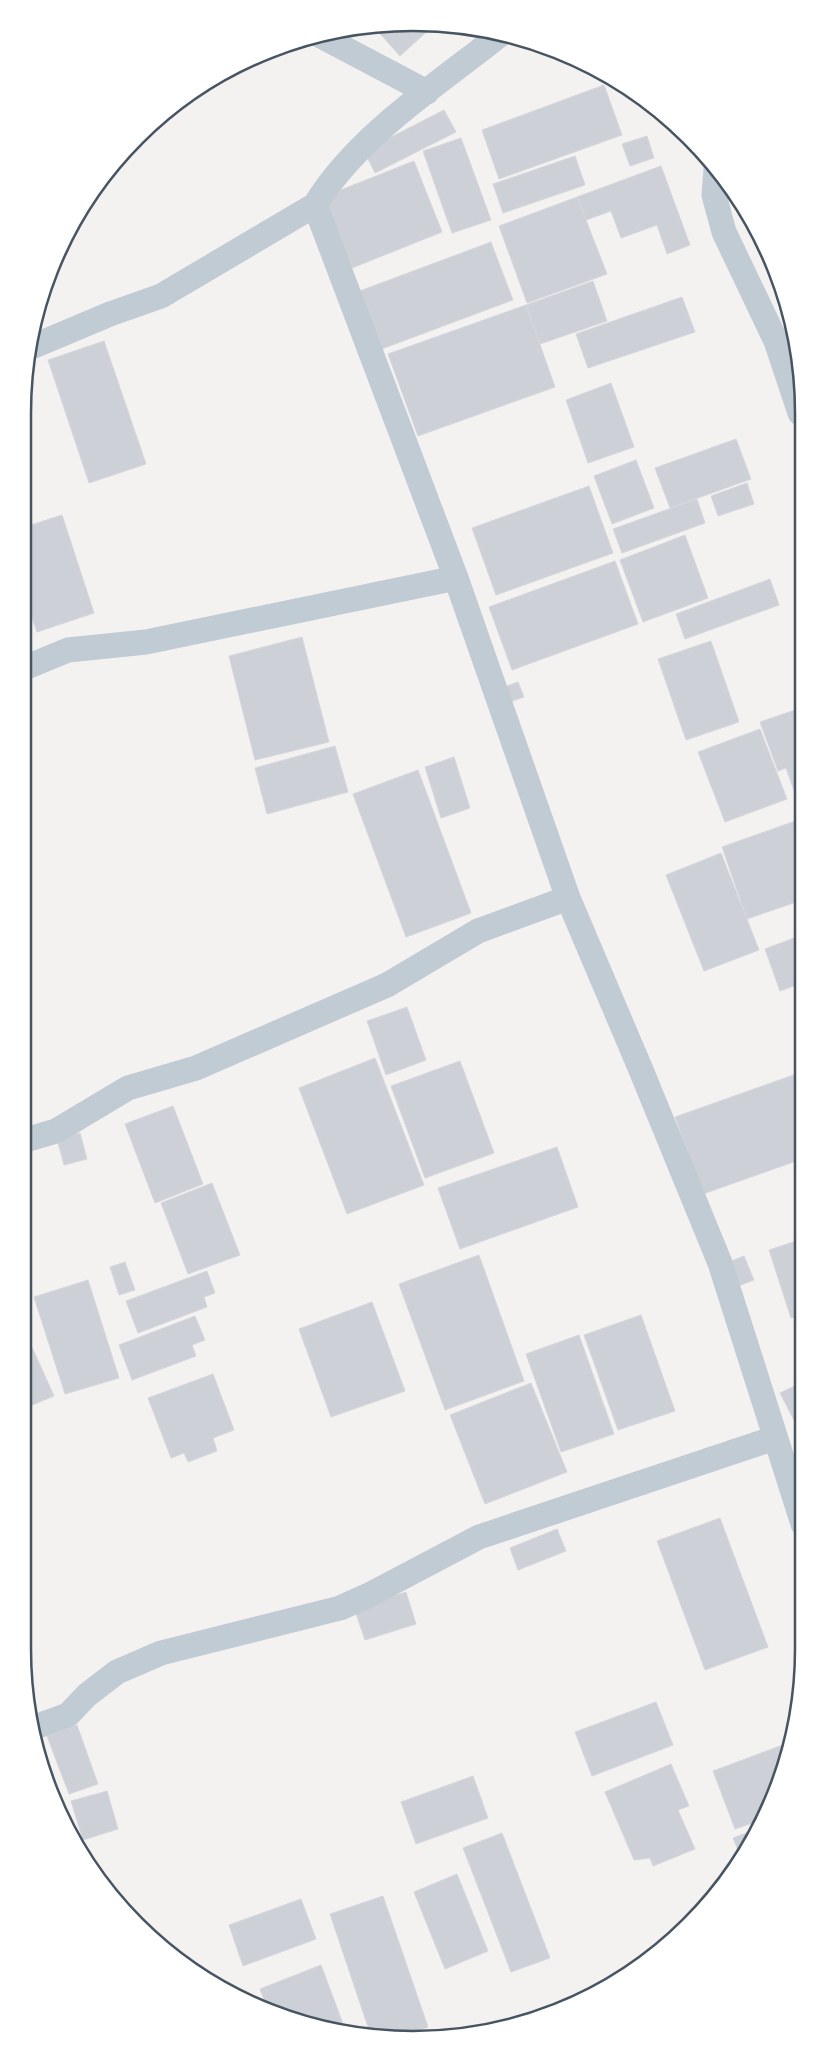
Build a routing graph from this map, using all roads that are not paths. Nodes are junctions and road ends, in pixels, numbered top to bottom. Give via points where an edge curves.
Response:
1 (493, 40) edge
2 (330, 41) edge
3 (427, 92) junction
4 (715, 180) edge
5 (315, 205) junction
6 (38, 344) edge
7 (794, 396) edge
8 (456, 578) junction
9 (31, 664) edge
10 (568, 898) junction
11 (31, 1138) edge
12 (775, 1438) junction
13 (795, 1499) edge
14 (40, 1726) edge

1 - 3 street
2 - 3 street
3 - 5 street via 374,134 330,181
4 - 7 street via 714,195 724,232 776,341
5 - 6 street via 161,296
5 - 8 street
8 - 9 street via 146,642 68,650
8 - 10 street
10 - 11 street via 478,931 387,985 196,1068 128,1088 56,1131
10 - 12 street via 720,1263
12 - 13 street
12 - 14 street via 479,1537 340,1608 161,1653 117,1672 68,1715

